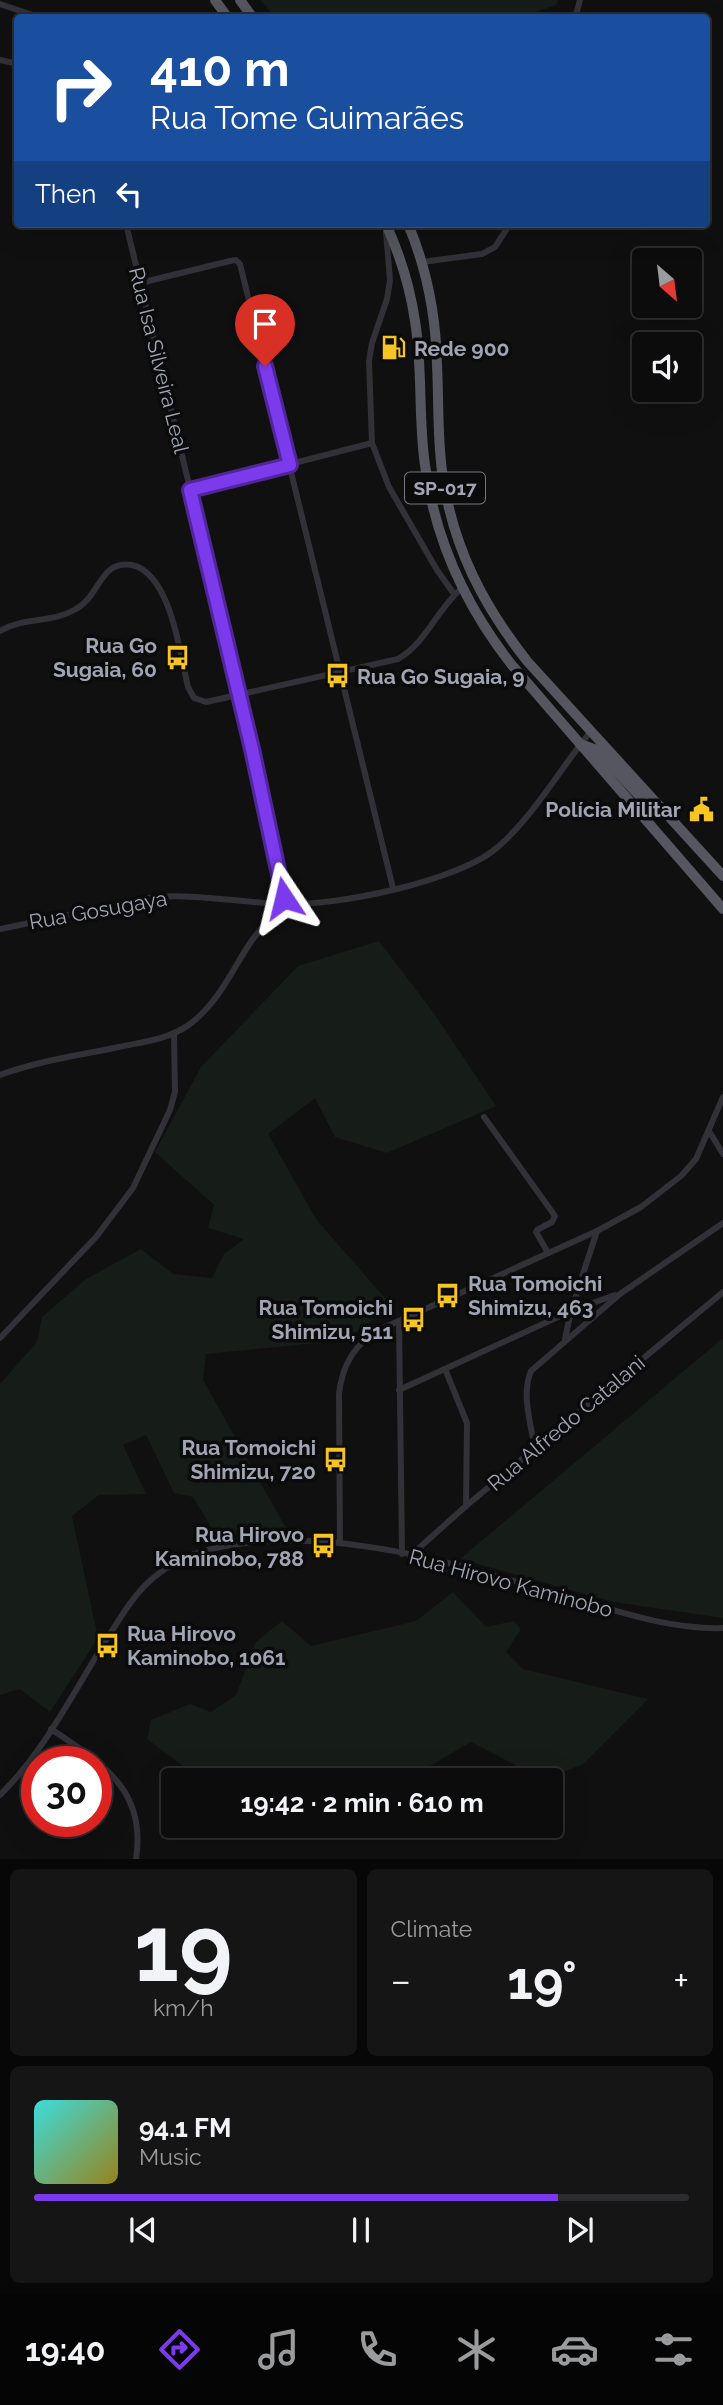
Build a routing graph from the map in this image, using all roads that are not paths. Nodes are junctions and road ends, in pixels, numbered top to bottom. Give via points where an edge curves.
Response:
1 (0, 4) edge
2 (30, 14) edge
3 (127, 228) edge
4 (385, 228) edge
5 (387, 228) edge
6 (409, 228) edge
7 (507, 228) edge
8 (422, 262) junction
9 (140, 283) junction
10 (372, 443) junction
11 (290, 465) junction
12 (190, 490) junction
13 (458, 591) junction
14 (0, 631) edge
15 (341, 672) junction
16 (524, 680) junction
17 (240, 695) junction
18 (579, 716) junction
19 (592, 730) junction
20 (580, 744) junction
21 (661, 807) junction
22 (723, 876) edge
23 (393, 888) junction
24 (283, 904) junction
25 (723, 909) edge
26 (0, 929) edge
27 (174, 1033) junction
28 (0, 1074) edge
29 (723, 1097) edge
30 (484, 1117) dead end
31 (709, 1131) junction
32 (723, 1154) edge
33 (723, 1223) edge
34 (597, 1231) junction
35 (548, 1253) junction
36 (723, 1292) edge
37 (620, 1294) junction
38 (571, 1311) junction
39 (399, 1321) junction
40 (0, 1338) edge
41 (565, 1339) junction
42 (445, 1369) junction
43 (400, 1390) junction
44 (535, 1449) junction
45 (466, 1506) junction
46 (340, 1543) junction
47 (402, 1554) junction
48 (410, 1556) junction
49 (723, 1628) edge
50 (51, 1729) junction
51 (0, 1795) edge
52 (136, 1859) edge

1 - 2 street
3 - 9 street, Rua Isa Silveira Leal
4 - 10 street via 390,280 369,361
5 - 13 highway, SP-017 via 404,268 416,322 424,464
6 - 8 highway, SP-017
7 - 8 street via 495,247 482,254
8 - 18 highway, SP-017 via 434,326 443,475 457,543 507,635
9 - 11 street via 236,260 241,266
9 - 12 street, Rua Isa Silveira Leal
10 - 11 street
10 - 13 street via 390,487 437,570
11 - 12 street
11 - 15 street
12 - 17 street, Rua Isa Silveira Leal
13 - 15 street via 407,653
13 - 16 highway, SP-017
14 - 17 street via 14,623 75,610 111,569 134,565 152,578 165,597 194,698 206,702
15 - 17 street
15 - 23 street
16 - 18 highway via 540,689 575,729 582,727
16 - 20 highway, SP-017
17 - 24 street, Rua Isa Silveira Leal via 282,879
18 - 19 highway, SP-017
19 - 20 street, Rua Gosugaya
19 - 21 highway, SP-017
20 - 21 highway via 597,750 646,803
20 - 23 street, Rua Gosugaya via 499,846 457,871
20 - 25 highway, SP-017
21 - 22 highway, SP-017
23 - 24 street, Rua Gosugaya
24 - 26 street, Rua Gosugaya via 154,897
24 - 27 street via 262,925 216,998 188,1026
27 - 28 street
27 - 40 street via 175,1092 133,1188 96,1237
29 - 31 street
30 - 35 street via 555,1216 536,1232
31 - 32 street
31 - 34 street via 696,1159 681,1175 641,1207
33 - 37 street
34 - 35 street
34 - 38 street
35 - 39 street
36 - 44 street, Rua Alfredo Catalani
37 - 38 street
37 - 41 street
38 - 41 street
38 - 42 street
39 - 43 street
39 - 46 street via 359,1345 340,1380
41 - 44 street via 528,1377
42 - 43 street
42 - 45 street via 467,1423
43 - 47 street
44 - 45 street, Rua Alfredo Catalani
45 - 48 street, Rua Alfredo Catalani
46 - 47 street, Rua Hirovo Kaminobo
46 - 50 street, Rua Hirovo Kaminobo via 293,1539 217,1547 168,1567 138,1592
47 - 48 street, Rua Hirovo Kaminobo
48 - 49 street, Rua Hirovo Kaminobo via 643,1617
50 - 51 street, Rua Hirovo Kaminobo
50 - 52 street via 99,1762 120,1784 136,1823

